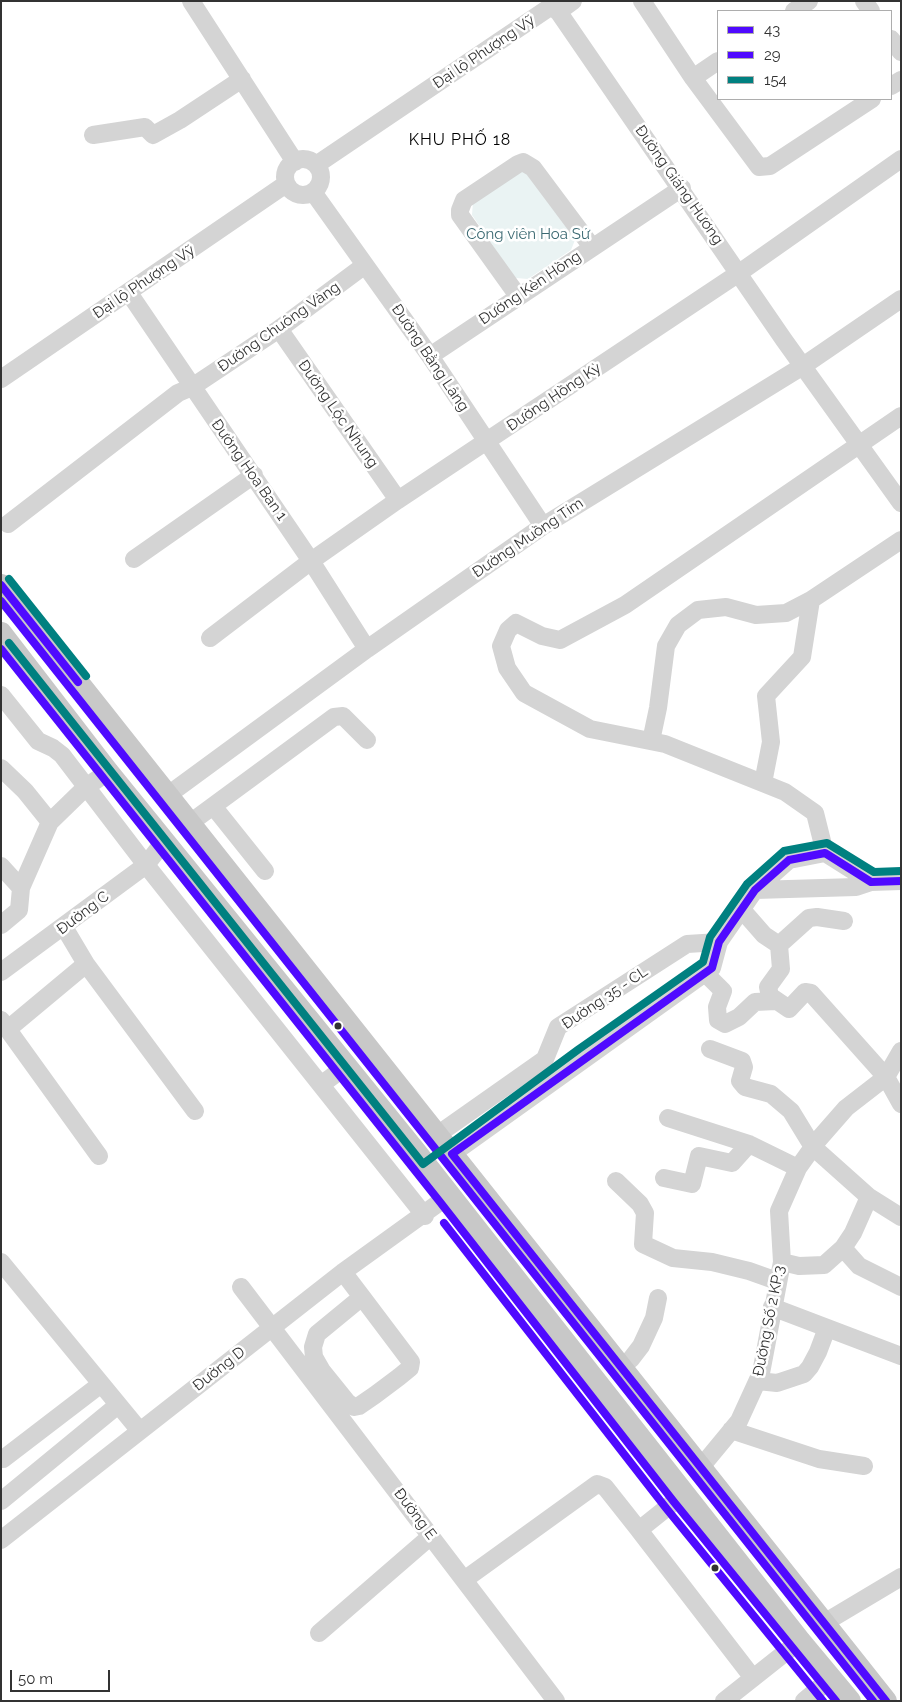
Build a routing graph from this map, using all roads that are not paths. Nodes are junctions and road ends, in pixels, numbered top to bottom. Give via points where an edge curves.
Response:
1 (191, 1) edge
2 (573, 1) edge
3 (642, 1) edge
4 (809, 1) edge
5 (554, 6) edge
6 (796, 10) edge
7 (892, 40) edge
8 (901, 52) edge
9 (717, 62) edge
10 (693, 78) junction
11 (242, 79) junction
12 (870, 100) edge
13 (93, 134) dead end
14 (901, 159) edge
15 (295, 162) junction
16 (316, 165) junction
17 (286, 184) junction
18 (682, 188) junction
19 (313, 192) junction
20 (592, 247) junction
21 (365, 265) junction
22 (739, 273) junction
23 (129, 292) junction
24 (518, 296) junction
25 (901, 299) edge
26 (279, 329) junction
27 (430, 356) junction
28 (803, 366) junction
29 (1, 379) edge
30 (192, 387) junction
31 (901, 416) edge
32 (486, 442) junction
33 (859, 444) junction
34 (254, 475) junction
35 (398, 500) junction
36 (901, 503) edge
37 (8, 524) dead end
38 (543, 526) junction
39 (901, 540) edge
40 (134, 559) dead end
41 (311, 561) junction
42 (1, 585) edge
43 (810, 600) junction
44 (1, 607) edge
45 (210, 638) dead end
46 (3, 644) edge
47 (367, 649) junction
48 (1, 695) edge
49 (367, 740) dead end
50 (651, 741) junction
51 (1, 768) edge
52 (99, 778) junction
53 (763, 784) junction
54 (213, 806) junction
55 (151, 808) junction
56 (50, 822) junction
57 (168, 842) junction
58 (825, 853) junction
59 (1, 866) edge
60 (265, 871) dead end
61 (901, 881) edge
62 (871, 882) junction
63 (21, 888) junction
64 (755, 890) junction
65 (743, 911) junction
66 (844, 921) dead end
67 (1, 925) edge
68 (64, 927) junction
69 (719, 942) junction
70 (779, 945) junction
71 (86, 964) junction
72 (1, 972) edge
73 (705, 973) junction
74 (776, 1001) junction
75 (4, 1024) edge
76 (710, 1049) dead end
77 (901, 1052) edge
78 (886, 1077) junction
79 (329, 1078) junction
80 (901, 1104) edge
81 (195, 1111) dead end
82 (668, 1118) dead end
83 (748, 1144) junction
84 (421, 1147) junction
85 (813, 1147) junction
86 (99, 1156) dead end
87 (436, 1167) junction
88 (798, 1168) junction
89 (664, 1178) dead end
90 (616, 1181) dead end
91 (869, 1197) junction
92 (432, 1209) junction
93 (901, 1217) edge
94 (843, 1248) junction
95 (1, 1262) edge
96 (782, 1262) junction
97 (343, 1272) junction
98 (777, 1281) junction
99 (240, 1287) dead end
100 (901, 1287) edge
101 (362, 1298) junction
102 (658, 1298) dead end
103 (772, 1307) junction
104 (273, 1327) junction
105 (827, 1328) junction
106 (901, 1356) edge
107 (621, 1367) junction
108 (758, 1381) junction
109 (101, 1384) junction
110 (118, 1405) junction
111 (732, 1430) junction
112 (140, 1431) junction
113 (3, 1460) dead end
114 (864, 1466) dead end
115 (694, 1471) junction
116 (1, 1501) edge
117 (674, 1502) junction
118 (639, 1530) junction
119 (431, 1536) junction
120 (1, 1540) edge
121 (901, 1577) edge
122 (464, 1580) junction
123 (319, 1633) dead end
124 (807, 1636) junction
125 (753, 1678) junction
126 (838, 1679) edge
127 (556, 1701) edge
128 (724, 1701) edge
129 (804, 1701) edge
130 (850, 1701) edge
131 (870, 1701) edge
132 (886, 1701) edge

1 - 11 street
2 - 5 street, Đại lộ Phượng Vỹ
3 - 10 street
4 - 6 street
5 - 16 street, Đại lộ Phượng Vỹ
5 - 18 street, Đường Giáng Hương
7 - 8 street
9 - 10 street
10 - 12 street via 759,167 765,168
11 - 13 street via 153,135 145,127
11 - 15 street
14 - 22 street, Đường Hồng Kỳ
15 - 16 street via 306,159
15 - 17 street via 286,172
16 - 19 street via 322,177
17 - 19 street via 297,194
17 - 23 street, Đại lộ Phượng Vỹ
18 - 20 street, Đường Kèn Hồng
18 - 22 street, Đường Giáng Hương
19 - 21 street, Đường Bằng Lăng
20 - 24 street, Đường Kèn Hồng
20 - 24 street via 532,168 523,162 518,164 464,200 460,215
21 - 26 street, Đường Chuông Vàng
21 - 27 street, Đường Bằng Lăng
22 - 28 street, Đường Giáng Hương
22 - 32 street, Đường Hồng Kỳ
23 - 29 street, Đại lộ Phượng Vỹ
23 - 30 street, Đường Hoa Ban 1
24 - 27 street, Đường Kèn Hồng
25 - 28 street, Đường Muồng Tím
26 - 30 street, Đường Chuông Vàng
26 - 35 street, Đường Lộc Nhung
27 - 32 street, Đường Bằng Lăng
28 - 33 street, Đường Giáng Hương
28 - 38 street, Đường Muồng Tím
30 - 34 street, Đường Hoa Ban 1
30 - 37 street, Đường Chuông Vàng via 178,393
31 - 33 street
32 - 35 street, Đường Hồng Kỳ
32 - 38 street, Đường Bằng Lăng
33 - 36 street, Đường Giáng Hương
33 - 50 street via 625,605 560,640 542,636 516,623 508,630 501,646 507,668 524,693 590,729
34 - 40 street
34 - 41 street, Đường Hoa Ban 1
35 - 41 street, Đường Hồng Kỳ
38 - 47 street, Đường Muồng Tím
39 - 43 street
41 - 45 street, Đường Hồng Kỳ
41 - 47 street, Đường Hoa Ban 1
42 - 55 main road
43 - 50 street via 786,612 756,615 726,607 698,610 678,625 666,646
43 - 53 street via 802,657 766,699 771,742
44 - 55 main road
46 - 52 main road
47 - 55 street, Đường Muồng Tím
48 - 52 street via 38,741
49 - 54 street, Đường C via 343,716 338,715
50 - 53 street
51 - 56 street
52 - 55 main road
52 - 56 street
52 - 57 street
53 - 58 street via 785,792 814,813
54 - 57 street, Đường C
54 - 60 street
55 - 57 main road
55 - 57 main road
56 - 63 street
57 - 68 street, Đường C
57 - 79 main road
57 - 84 main road
57 - 84 main road
58 - 62 street
58 - 64 street via 789,860
59 - 63 street
61 - 62 street
62 - 64 street via 856,887
63 - 67 street via 20,910
64 - 65 street
65 - 69 street
65 - 70 street via 764,935
66 - 70 street via 817,916 810,918
68 - 71 street
68 - 72 street, Đường C
69 - 73 street via 712,968
69 - 84 street, Đường 35 - CL via 687,944 558,1027 545,1059
70 - 74 street via 782,969 768,987 770,996
71 - 75 street
71 - 81 street
73 - 74 street via 723,991 717,1008 718,1020 725,1024 739,1017 755,1002
73 - 87 street
74 - 78 street via 789,1009 805,992 811,992
75 - 86 street
76 - 85 street via 742,1061 744,1068 740,1081 745,1087 772,1094 791,1111
77 - 78 street, Đường Số 2 KP.3
78 - 80 street
78 - 85 street, Đường Số 2 KP.3 via 846,1108
79 - 84 main road
79 - 92 street
82 - 83 street
83 - 88 street
83 - 89 street via 732,1163 699,1156 692,1184
84 - 87 main road
84 - 87 main road
85 - 88 street, Đường Số 2 KP.3
85 - 91 street
87 - 92 main road
87 - 107 main road
87 - 115 main road
87 - 124 main road
88 - 96 street, Đường Số 2 KP.3 via 780,1211
90 - 98 street via 645,1213 643,1244 673,1258 712,1262
91 - 93 street
91 - 94 street
92 - 97 street, Đường D
92 - 117 main road
94 - 96 street via 824,1266
94 - 100 street via 860,1266
95 - 109 street
96 - 98 street, Đường Số 2 KP.3
97 - 101 street
97 - 104 street, Đường D
98 - 103 street, Đường Số 2 KP.3
99 - 104 street, Đường E
101 - 101 street via 411,1365 375,1395 354,1407 322,1371 314,1357 313,1347 317,1334
102 - 107 street via 654,1318 641,1346
103 - 105 street
103 - 108 street, Đường Số 2 KP.3
104 - 112 street, Đường D
104 - 119 street, Đường E
105 - 106 street
105 - 108 street via 818,1352 804,1374 776,1382
107 - 115 main road
108 - 111 street, Đường Số 2 KP.3
109 - 110 street
109 - 113 street
110 - 112 street
110 - 116 street
111 - 114 street via 819,1459
111 - 115 street, Đường Số 2 KP.3
112 - 120 street, Đường D
115 - 124 main road
117 - 118 street
117 - 124 main road
118 - 122 street via 605,1487 597,1484
118 - 125 street
119 - 122 street, Đường E
119 - 123 street
121 - 124 street
122 - 127 street, Đường E
124 - 125 street
124 - 126 main road
124 - 126 main road
125 - 128 street
126 - 129 street
126 - 130 main road
126 - 131 main road
126 - 132 main road

